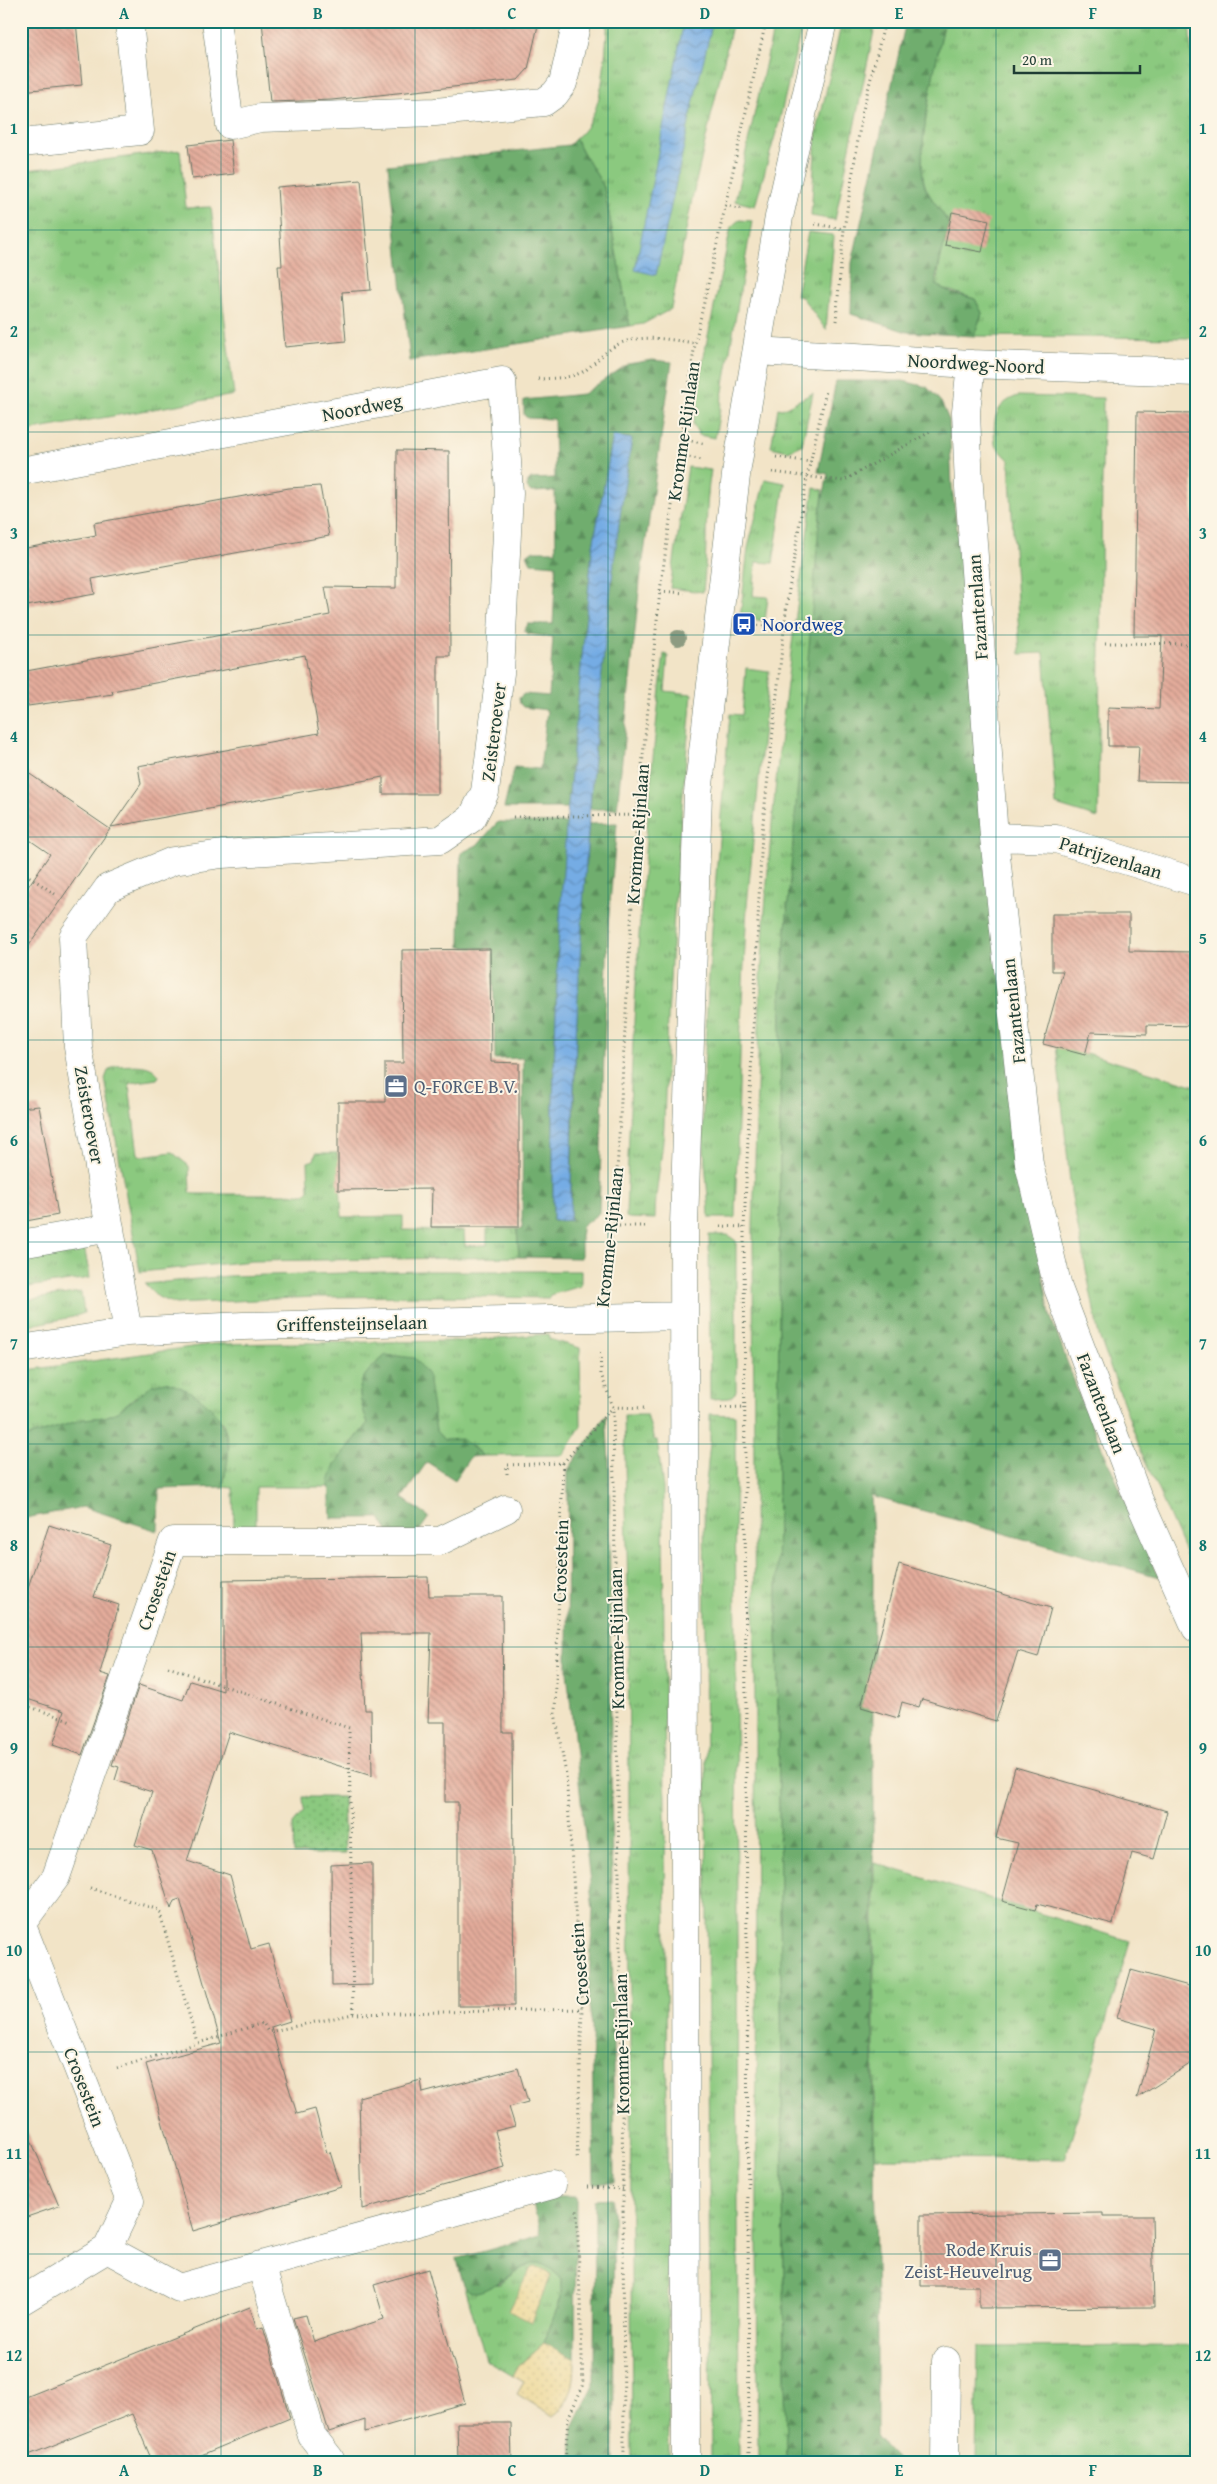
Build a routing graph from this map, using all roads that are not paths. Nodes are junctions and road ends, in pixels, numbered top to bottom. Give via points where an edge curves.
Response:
1 (129, 21) edge
2 (216, 21) edge
3 (577, 21) edge
4 (823, 21) edge
5 (21, 144) edge
6 (757, 351) junction
7 (971, 364) junction
8 (1196, 372) edge
9 (502, 381) joint
10 (21, 471) edge
11 (994, 837) junction
12 (1196, 882) edge
13 (110, 1228) junction
14 (21, 1244) edge
15 (683, 1316) junction
16 (128, 1332) junction
17 (21, 1349) edge
18 (506, 1510) road end
19 (1196, 1628) edge
20 (22, 1923) edge
21 (552, 2185) dead end
22 (107, 2249) junction
23 (261, 2265) junction
24 (21, 2301) edge
25 (946, 2361) dead end
26 (327, 2461) edge
27 (686, 2463) edge
28 (945, 2463) edge

1 - 5 street via 140,132
2 - 3 street via 230,125 260,118 435,112 544,102 563,83
4 - 6 street via 779,217
6 - 7 street, Noordweg-Noord
6 - 15 street via 737,467 698,793
7 - 8 street, Noordweg-Noord
7 - 11 street, Fazantenlaan via 966,412 968,487
9 - 10 street, Noordweg
9 - 13 street, Zeisteroever via 509,493 500,673 485,792 472,818 440,840 222,854 172,861 108,888 72,937 78,1047
11 - 12 street, Patrijzenlaan via 1056,839
11 - 19 street, Fazantenlaan via 1029,1164 1058,1288 1138,1498
13 - 14 street
13 - 16 street, Zeisteroever
15 - 16 street, Griffensteijnselaan via 243,1326
15 - 27 street
16 - 17 street, Griffensteijnselaan
18 - 20 street, Crosestein via 440,1541 173,1541 56,1877
20 - 22 street, Crosestein via 130,2200
21 - 23 street
22 - 23 street via 179,2288
22 - 24 street
23 - 26 street via 312,2436
25 - 28 street

